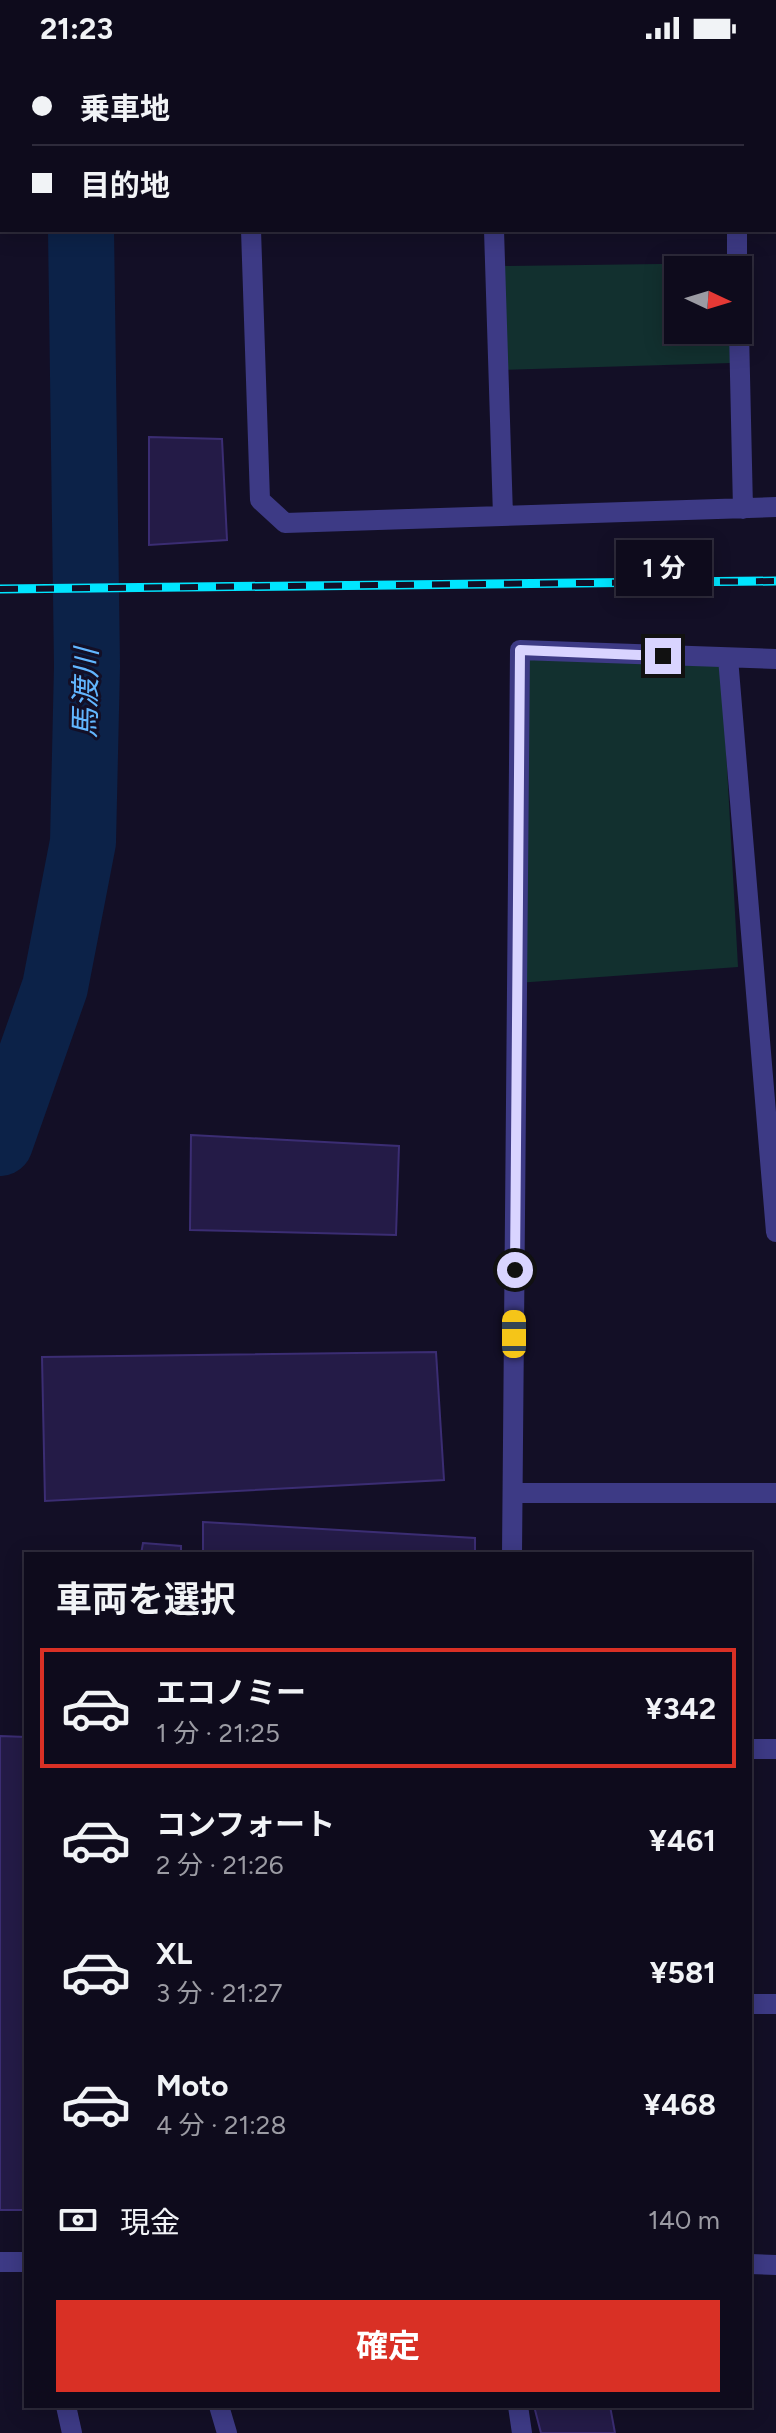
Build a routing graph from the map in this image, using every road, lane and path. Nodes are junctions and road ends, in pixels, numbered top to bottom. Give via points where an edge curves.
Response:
1 (251, 232) edge
2 (494, 232) edge
3 (737, 232) edge
4 (737, 256) edge
5 (739, 344) edge
6 (776, 507) edge
7 (743, 509) junction
8 (503, 516) junction
9 (728, 658) junction
10 (776, 659) edge
11 (776, 1232) edge
12 (513, 1493) junction
13 (776, 1493) edge
14 (512, 1552) edge
15 (752, 1749) edge
16 (776, 1749) edge
17 (752, 2004) edge
18 (776, 2004) edge
19 (0, 2262) edge
20 (24, 2262) edge
21 (752, 2264) edge
22 (776, 2265) edge
23 (66, 2408) edge
24 (220, 2408) edge
25 (518, 2408) edge
26 (72, 2433) edge
27 (227, 2433) edge
28 (522, 2433) edge

1 - 8 street via 260,500 285,523
2 - 8 street
3 - 4 street
5 - 7 street
6 - 7 street
7 - 8 street
9 - 10 street
9 - 11 street
9 - 12 street via 520,650
12 - 13 street
12 - 14 street
15 - 16 street
17 - 18 street
19 - 20 street
21 - 22 street
23 - 26 street
24 - 27 street
25 - 28 street

